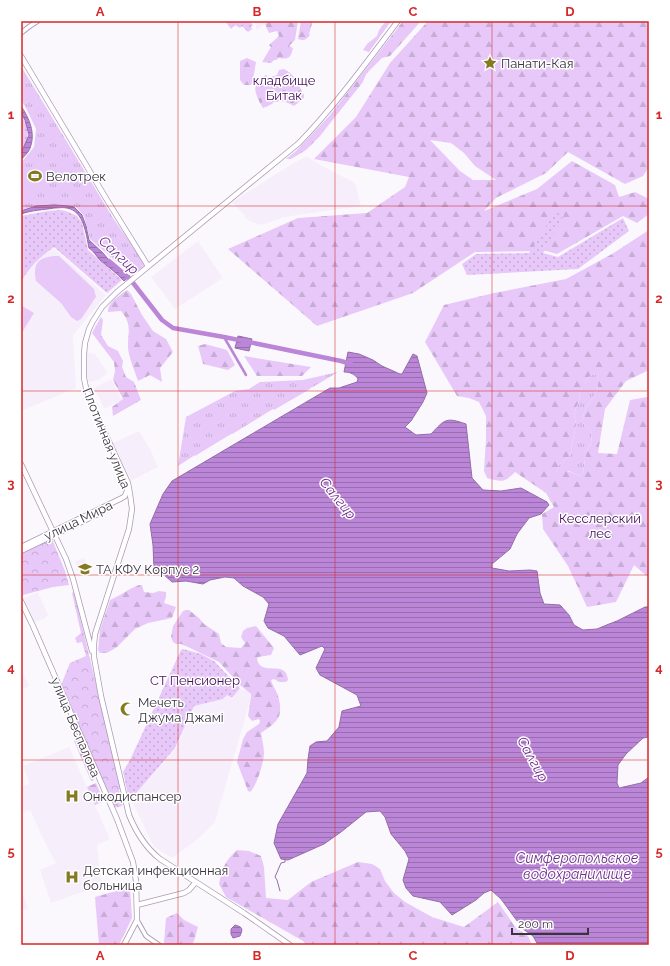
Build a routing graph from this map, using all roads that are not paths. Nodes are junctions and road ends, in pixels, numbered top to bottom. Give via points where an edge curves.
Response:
1 (38, 21) edge
2 (398, 21) edge
3 (21, 33) edge
4 (21, 56) edge
5 (148, 266) junction
6 (21, 464) edge
7 (128, 486) junction
8 (131, 497) junction
9 (54, 533) junction
10 (21, 547) edge
11 (21, 551) edge
12 (21, 601) edge
13 (90, 646) junction
14 (95, 662) junction
15 (99, 684) junction
16 (195, 883) junction
17 (136, 905) junction
18 (137, 920) junction
19 (134, 926) junction
20 (141, 926) junction
21 (124, 945) edge
22 (159, 945) edge
23 (290, 945) edge

1 - 3 street
2 - 5 main road, Плотинная улица via 339,98 299,143
4 - 5 main road
5 - 7 main road, Плотинная улица via 108,299 93,321 85,343 84,378 89,397
6 - 9 main road
7 - 8 main road, Плотинная улица
7 - 9 main road, улица Мира via 122,499
8 - 9 main road, улица Мира
8 - 13 main road via 124,538
8 - 14 main road via 128,534 96,634
9 - 10 main road, улица Мира
9 - 11 main road, улица Мира
9 - 13 main road via 69,567
12 - 17 main road, улица Беспалова via 134,862
13 - 14 main road
13 - 15 main road
14 - 15 main road
15 - 16 main road via 128,811 134,825 144,843 155,855
16 - 17 main road via 184,893
16 - 23 main road
17 - 18 main road, улица Беспалова
18 - 19 main road
18 - 20 street
19 - 20 street
19 - 21 main road
20 - 22 street via 146,936

